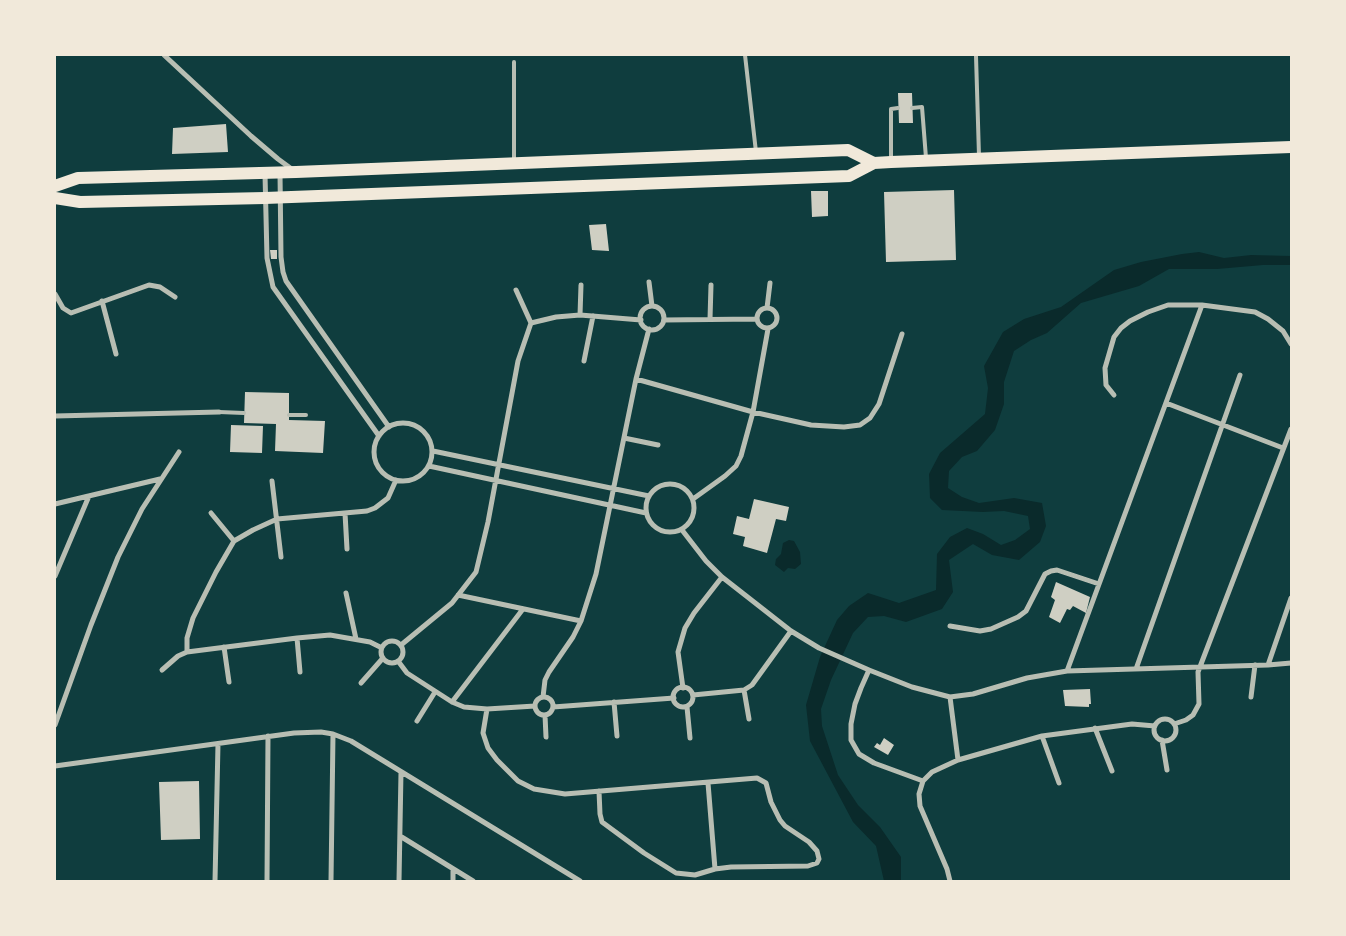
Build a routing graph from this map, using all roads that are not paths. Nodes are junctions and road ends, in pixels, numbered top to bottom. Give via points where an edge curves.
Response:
1 (164, 55) edge
2 (745, 55) edge
3 (976, 56) edge
4 (514, 62) dead end
5 (898, 108) dead end
6 (912, 108) dead end
7 (1291, 147) edge
8 (756, 153) junction
9 (979, 159) junction
10 (926, 160) junction
11 (514, 162) junction
12 (891, 162) junction
13 (874, 163) junction
14 (265, 172) junction
15 (280, 172) junction
16 (296, 172) junction
17 (55, 186) edge
18 (280, 197) junction
19 (55, 198) edge
20 (266, 198) junction
21 (649, 282) dead end
22 (770, 283) dead end
23 (581, 284) dead end
24 (711, 285) dead end
25 (516, 290) dead end
26 (55, 294) edge
27 (175, 296) dead end
28 (296, 296) junction
29 (102, 301) junction
30 (284, 304) junction
31 (1202, 305) junction
32 (652, 306) junction
33 (767, 308) junction
34 (580, 315) junction
35 (593, 316) junction
36 (710, 319) junction
37 (756, 319) junction
38 (641, 320) junction
39 (664, 320) junction
40 (531, 323) junction
41 (649, 329) junction
42 (768, 329) junction
43 (902, 334) dead end
44 (1291, 344) edge
45 (116, 354) dead end
46 (340, 358) junction
47 (584, 361) dead end
48 (329, 366) junction
49 (1240, 376) dead end
50 (636, 379) junction
51 (1114, 395) dead end
52 (1166, 403) junction
53 (219, 412) joint
54 (752, 412) junction
55 (244, 413) dead end
56 (289, 415) dead end
57 (55, 416) edge
58 (306, 416) dead end
59 (1223, 425) junction
60 (389, 426) junction
61 (1291, 429) edge
62 (379, 436) junction
63 (624, 438) junction
64 (658, 445) dead end
65 (1284, 448) junction
66 (432, 451) junction
67 (179, 452) dead end
68 (500, 465) junction
69 (429, 466) junction
70 (160, 479) junction
71 (396, 480) junction
72 (272, 481) dead end
73 (497, 481) junction
74 (613, 488) junction
75 (90, 496) junction
76 (649, 496) junction
77 (693, 499) junction
78 (55, 504) edge
79 (610, 505) junction
80 (212, 513) dead end
81 (345, 513) junction
82 (646, 513) junction
83 (276, 520) junction
84 (682, 530) junction
85 (234, 541) junction
86 (347, 549) dead end
87 (282, 557) dead end
88 (57, 565) edge
89 (55, 576) edge
90 (722, 577) junction
91 (1100, 584) junction
92 (346, 593) dead end
93 (458, 595) junction
94 (1291, 598) edge
95 (523, 609) junction
96 (581, 621) junction
97 (950, 626) dead end
98 (791, 631) junction
99 (298, 638) junction
100 (356, 639) junction
101 (401, 645) junction
102 (224, 648) junction
103 (382, 648) junction
104 (187, 652) junction
105 (383, 658) junction
106 (398, 661) junction
107 (1291, 663) edge
108 (1255, 665) junction
109 (1268, 665) junction
110 (1200, 666) junction
111 (1136, 669) junction
112 (162, 670) dead end
113 (870, 670) junction
114 (1067, 671) junction
115 (300, 672) dead end
116 (229, 682) dead end
117 (361, 683) dead end
118 (683, 688) junction
119 (744, 690) junction
120 (435, 692) junction
121 (693, 695) junction
122 (543, 697) junction
123 (950, 697) junction
124 (1252, 697) dead end
125 (674, 698) junction
126 (452, 702) junction
127 (614, 702) junction
128 (535, 706) junction
129 (553, 707) junction
130 (687, 707) junction
131 (486, 709) junction
132 (545, 715) junction
133 (749, 719) dead end
134 (416, 721) dead end
135 (1174, 724) junction
136 (55, 725) edge
137 (1155, 726) junction
138 (1095, 728) junction
139 (333, 734) junction
140 (268, 736) junction
141 (617, 736) dead end
142 (1042, 736) junction
143 (546, 737) dead end
144 (690, 738) dead end
145 (1162, 740) junction
146 (218, 744) junction
147 (958, 760) junction
148 (55, 766) edge
149 (1167, 770) dead end
150 (1112, 771) dead end
151 (401, 772) junction
152 (923, 781) junction
153 (708, 783) junction
154 (1059, 783) dead end
155 (599, 791) junction
156 (400, 836) junction
157 (454, 868) junction
158 (715, 869) junction
159 (215, 881) edge
160 (267, 881) edge
161 (331, 881) edge
162 (399, 881) edge
163 (453, 881) edge
164 (473, 881) edge
165 (580, 881) edge
166 (950, 881) edge

1 - 16 street via 278,160
2 - 8 lane
3 - 9 lane
4 - 11 lane
5 - 12 lane via 891,109
6 - 10 lane via 922,107
7 - 9 highway
8 - 11 highway
8 - 13 highway via 848,150
9 - 10 highway
10 - 12 highway
11 - 16 highway
12 - 13 highway
13 - 18 highway via 849,176
14 - 15 highway
14 - 17 highway via 78,178
14 - 20 street
15 - 16 highway
15 - 18 street
18 - 20 highway
18 - 28 street via 283,272
19 - 20 highway via 80,202
20 - 30 street via 269,273
21 - 32 street
22 - 33 street
23 - 34 street
24 - 36 street
25 - 40 street
26 - 29 street via 62,308 70,313
27 - 29 street via 149,285
28 - 30 street
28 - 46 street
29 - 45 street
30 - 48 street
31 - 44 street via 1255,312 1283,331
31 - 51 street via 1168,305 1148,312 1121,328 1114,337 1104,368 1106,385
31 - 52 street
32 - 38 street via 644,309
32 - 39 street via 660,309
33 - 37 street via 761,310
33 - 42 street via 774,311 777,318 775,325
34 - 35 street
34 - 40 street
35 - 38 street
35 - 47 street
36 - 37 street
36 - 39 street
37 - 42 street via 762,328
38 - 41 street
39 - 41 street via 657,329
40 - 68 street via 518,361
41 - 50 street
42 - 54 street
43 - 54 street via 879,404 870,418 860,425 826,427
46 - 48 street
46 - 60 street
48 - 62 street
49 - 59 street
50 - 54 street
50 - 63 street
52 - 59 street
52 - 91 street
53 - 55 lane
53 - 57 street
54 - 77 street via 745,445 736,466
56 - 58 lane
59 - 65 street
59 - 111 street
60 - 62 street
60 - 66 street via 408,423 418,427 426,433
61 - 65 street
62 - 71 street via 374,451 378,466
63 - 64 street
63 - 74 street
65 - 110 street
66 - 68 street
66 - 69 street
67 - 70 street
68 - 73 street
68 - 74 street
69 - 71 street via 411,480
69 - 73 street
70 - 75 street
70 - 136 street via 118,556
71 - 81 street via 388,498 376,508
72 - 83 street
73 - 79 street
73 - 93 street via 476,572
74 - 76 street
74 - 79 street
75 - 78 street
75 - 88 street
76 - 77 street via 668,484 683,488
76 - 82 street
77 - 84 street via 692,520
79 - 82 street
79 - 96 street via 596,574
80 - 85 street
81 - 83 street
81 - 86 street
82 - 84 street via 659,530 667,533
83 - 85 street
83 - 87 street
84 - 90 street
85 - 104 street via 193,618
88 - 89 street
90 - 98 street
90 - 118 street via 685,628 678,652
91 - 97 street via 1057,570 1051,571 1045,574 1026,611 1018,617 980,631
91 - 114 street
92 - 100 street
93 - 95 street
93 - 101 street
94 - 109 street
95 - 96 street
95 - 126 street
96 - 122 street via 545,680
98 - 113 street via 819,648
98 - 119 street via 760,676
99 - 100 street via 330,635
99 - 102 street
99 - 115 street
100 - 103 street
101 - 103 street via 391,641
101 - 106 street via 403,656
102 - 104 street
102 - 116 street
103 - 105 street
104 - 112 street
105 - 106 street via 390,663
105 - 117 street
106 - 120 street via 407,673
107 - 109 street
108 - 109 street
108 - 110 street
108 - 124 street
110 - 111 street
110 - 135 street via 1197,684 1199,704 1193,715
111 - 114 street
113 - 123 street via 912,687
113 - 152 street via 855,704 852,740 860,754 874,764
114 - 123 street
118 - 121 street
118 - 125 street via 676,691
119 - 121 street
119 - 133 street
120 - 126 street
120 - 134 street
121 - 130 street
122 - 128 street
122 - 129 street via 549,699
123 - 147 street
125 - 127 street
125 - 130 street via 677,704
126 - 131 street
127 - 129 street
127 - 141 street
128 - 131 street
128 - 132 street via 537,712
129 - 132 street
130 - 144 street
131 - 155 street via 485,742 518,781 534,789 564,794
132 - 143 street
135 - 137 street via 1164,720
135 - 145 street via 1174,736
137 - 138 street
137 - 145 street via 1156,736
138 - 142 street
138 - 150 street
139 - 140 street via 309,732
139 - 151 street via 351,741
139 - 161 street
140 - 146 street
140 - 160 street
142 - 147 street
142 - 154 street
145 - 149 street
146 - 148 street
146 - 159 street
147 - 152 street via 932,772
151 - 156 street
151 - 165 street
152 - 166 street via 920,806
153 - 155 street
153 - 158 street
153 - 158 street via 753,778 763,780 784,826 810,842 819,859 808,866
155 - 158 street via 602,822 644,853 676,873 695,875
156 - 157 street
156 - 162 street
157 - 163 street
157 - 164 street

